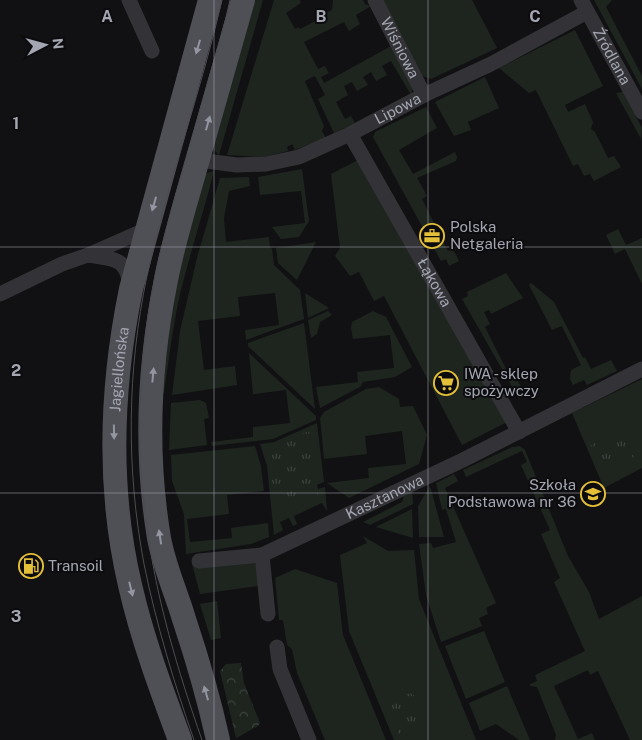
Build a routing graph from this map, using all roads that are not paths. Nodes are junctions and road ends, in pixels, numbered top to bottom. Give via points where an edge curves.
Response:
1 (129, 0) edge
2 (210, 0) edge
3 (243, 0) edge
4 (375, 0) edge
5 (584, 6) edge
6 (152, 51) dead end
7 (424, 95) junction
8 (642, 112) edge
9 (350, 134) junction
10 (198, 160) junction
11 (147, 229) junction
12 (88, 255) junction
13 (131, 289) junction
14 (0, 294) edge
15 (642, 369) edge
16 (519, 432) junction
17 (262, 555) junction
18 (199, 560) dead end
19 (268, 614) dead end
20 (277, 647) dead end
21 (180, 740) edge
22 (218, 740) edge
23 (309, 740) edge

1 - 6 street
2 -> 11 main road, Jagiellońska
10 -> 3 main road
4 - 7 street, Wiśniowa
5 - 7 street, Lipowa via 491,64
5 - 8 street, Źródlana
7 - 9 street, Lipowa
9 - 10 street, Lipowa via 299,157 266,164
9 - 16 street, Łąkowa
22 -> 10 main road via 163,556 152,450 152,392 161,307 176,236
11 - 12 street
11 - 13 main road, Jagiellońska
12 - 13 street via 121,262
12 - 14 street
13 -> 21 main road, Jagiellońska via 115,390 116,498 130,584 143,636
15 - 16 street, Kasztanowa
16 - 17 street, Kasztanowa
17 - 18 street, Kasztanowa
17 - 19 street
20 - 23 street via 280,669

